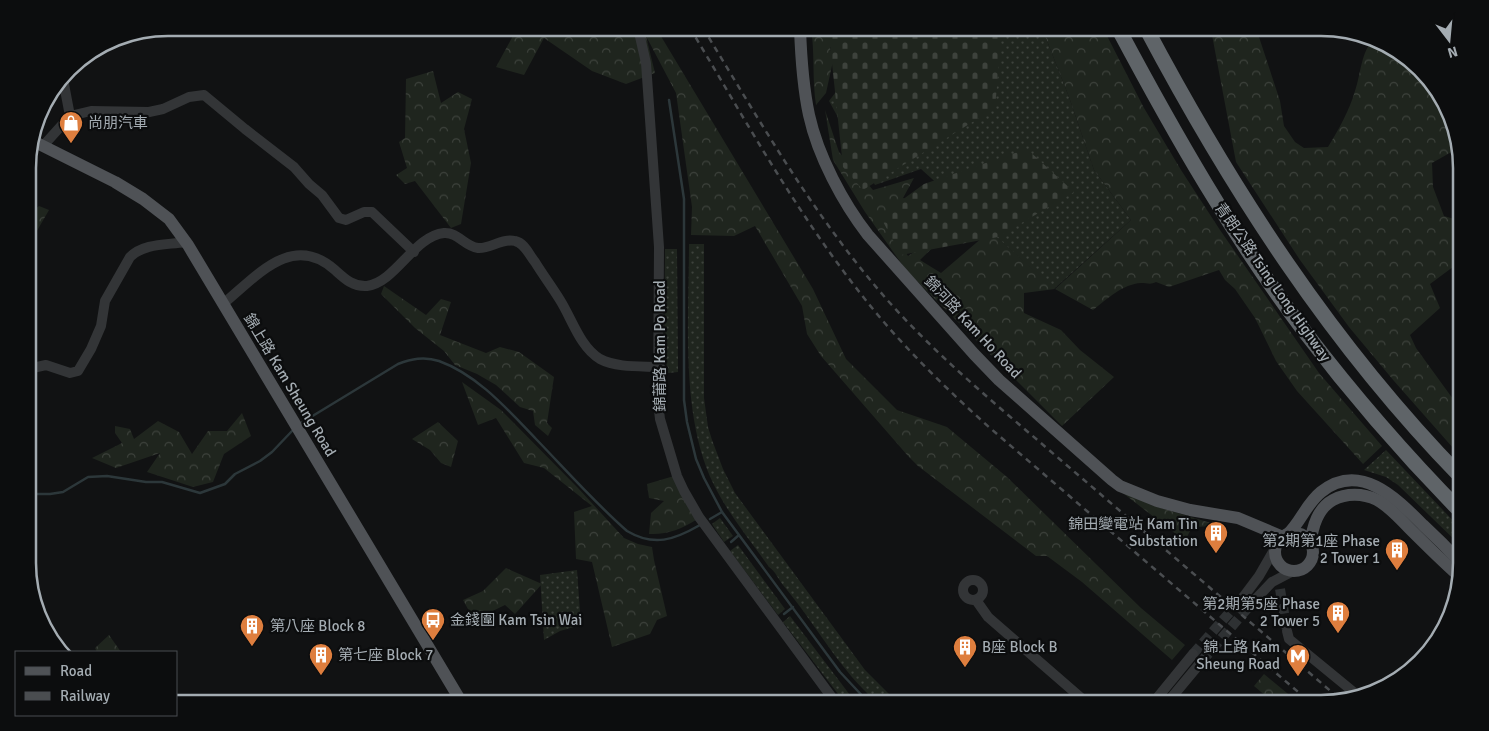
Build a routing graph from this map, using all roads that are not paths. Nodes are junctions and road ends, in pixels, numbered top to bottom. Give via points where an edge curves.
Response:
1 (801, 36) edge
2 (1122, 36) edge
3 (1151, 36) edge
4 (640, 37) edge
5 (64, 86) edge
6 (70, 116) junction
7 (39, 142) edge
8 (38, 143) edge
9 (185, 242) junction
10 (414, 252) junction
11 (223, 304) junction
12 (36, 367) edge
13 (660, 367) junction
14 (1453, 468) edge
15 (1453, 504) edge
16 (1258, 527) junction
17 (1285, 536) junction
18 (1311, 543) junction
19 (1275, 550) junction
20 (1453, 553) edge
21 (1452, 570) edge
22 (1293, 571) junction
23 (1278, 578) junction
24 (1280, 589) tunnel mouth
25 (1244, 596) tunnel mouth
26 (976, 600) dead end
27 (1252, 603) tunnel mouth
28 (1287, 631) tunnel mouth
29 (1193, 654) tunnel mouth
30 (1202, 661) tunnel mouth
31 (1352, 691) edge
32 (830, 694) edge
33 (1077, 694) edge
34 (1160, 694) edge
35 (1174, 694) edge
36 (457, 695) edge

1 - 16 main road, 錦河路 Kam Ho Road via 809,116 839,190 868,235 953,333 999,380 1120,486 1157,501 1233,517
2 - 15 highway, 青朗公路 Tsing Long Highway via 1216,201 1303,330 1367,410
3 - 14 highway, 青朗公路 Tsing Long Highway via 1238,190 1290,268 1387,395
4 - 13 street, 錦莆路 Kam Po Road via 646,63 659,247
5 - 6 street
6 - 7 street
6 - 10 street via 91,112 149,112 189,97 204,95 294,167 339,218 348,220 364,212 372,212
8 - 9 main road, 錦上路 Kam Sheung Road via 143,199 168,219
9 - 11 main road, 錦上路 Kam Sheung Road
9 - 12 street via 147,246 130,256 106,301 92,349 78,371 46,365
10 - 11 street via 381,281 369,286 349,283 326,263 312,256 289,256 268,267
10 - 13 street via 429,238 444,233 479,248 509,241 519,243 554,289 583,341 596,356 622,365
11 - 36 main road, 錦上路 Kam Sheung Road
13 - 32 street, 錦莆路 Kam Po Road via 660,419 684,491 715,539
16 - 17 main road, 錦河路 Kam Ho Road
16 - 19 main road
17 - 18 main road via 1300,534
17 - 19 main road
17 - 20 main road via 1298,523 1308,505 1326,488 1341,482 1364,482 1391,494
18 - 21 main road via 1318,516 1329,502 1348,495 1362,495 1377,500 1390,510
18 - 22 main road via 1314,551 1311,561 1304,568
19 - 22 main road via 1281,565
19 - 25 street
22 - 23 street
23 - 24 street
23 - 27 street
26 - 33 street via 988,618
28 - 31 street via 1289,639
29 - 34 street
30 - 35 street

